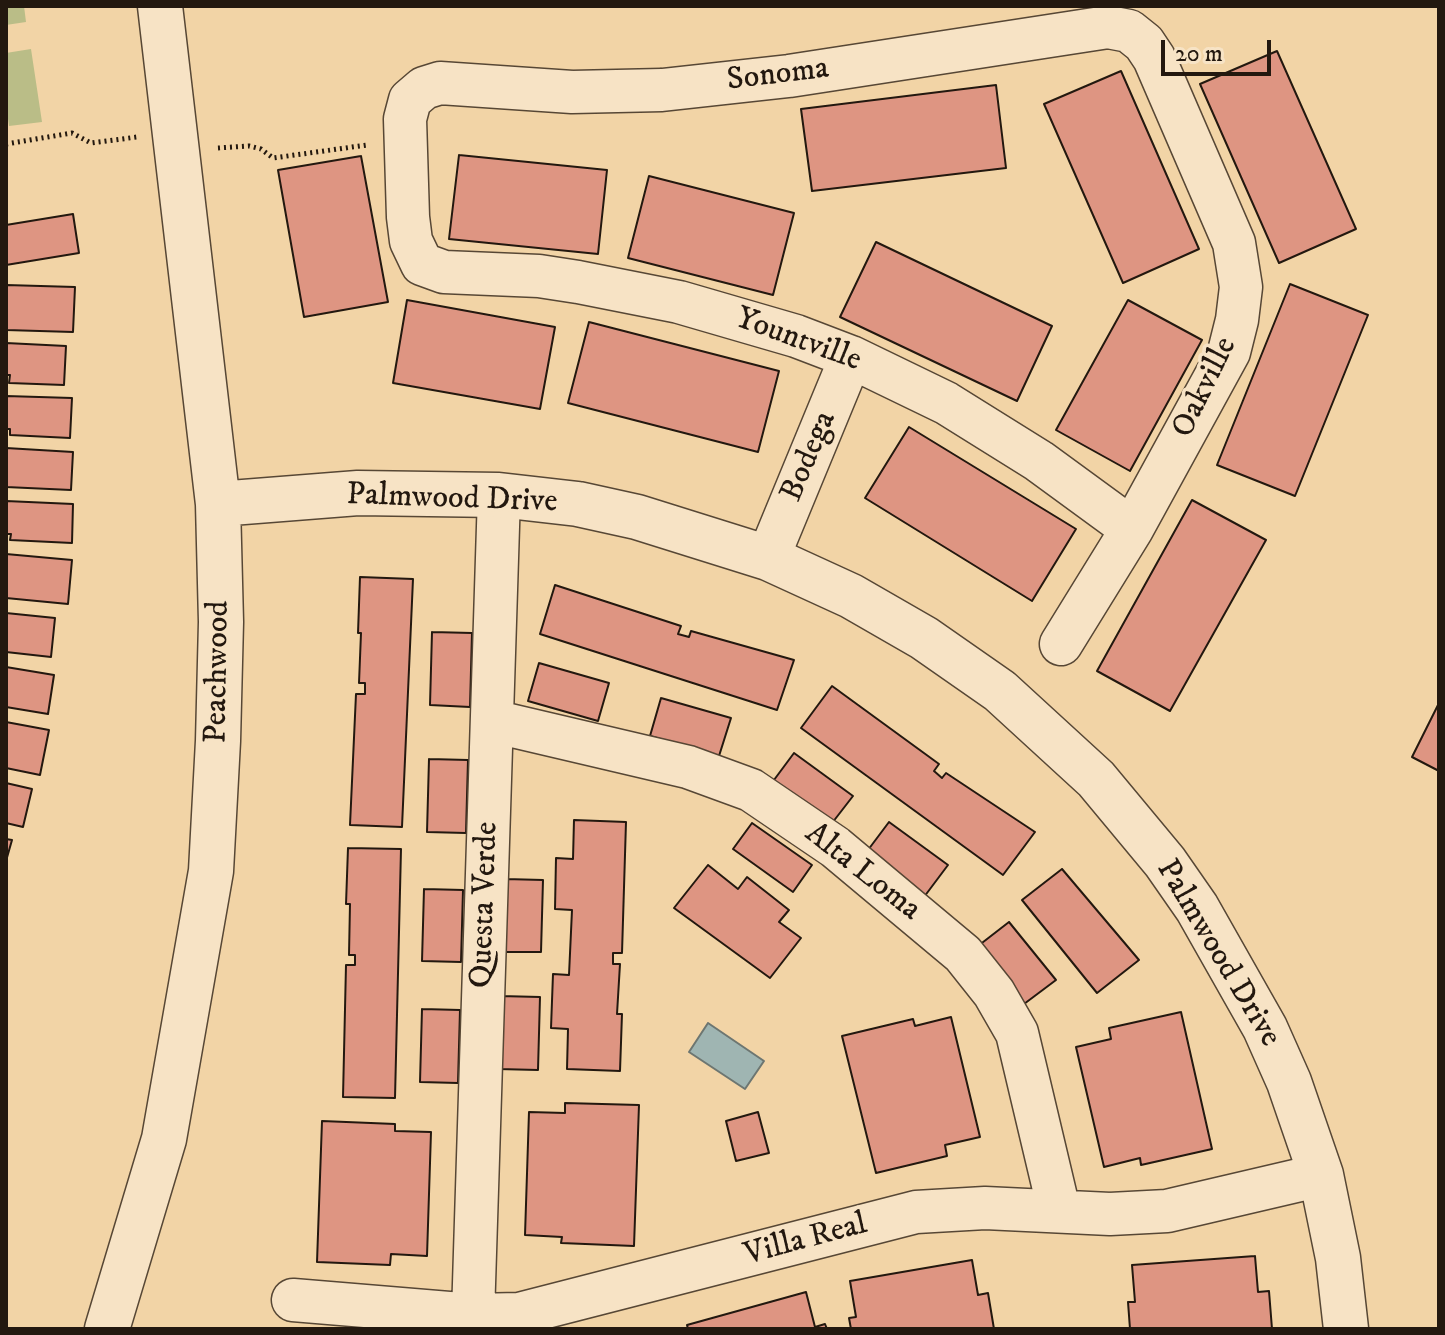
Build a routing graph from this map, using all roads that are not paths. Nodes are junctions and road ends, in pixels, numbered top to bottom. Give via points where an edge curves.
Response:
1 (160, 6) edge
2 (1129, 31) joint
3 (422, 264) joint
4 (851, 357) junction
5 (499, 495) junction
6 (218, 504) junction
7 (1132, 529) junction
8 (768, 558) junction
9 (1061, 644) dead end
10 (492, 721) junction
11 (1321, 1175) junction
12 (1059, 1210) junction
13 (293, 1300) dead end
14 (473, 1315) junction
15 (107, 1329) edge
16 (1346, 1329) edge

1 - 6 street, Peachwood
2 - 3 street, Sonoma via 1108,27 662,90 572,92 440,83 424,88 410,100 405,119 411,241
2 - 7 street, Oakville via 1154,58 1234,243 1241,287 1229,352
3 - 4 street, Yountville via 444,272 565,280 679,302
4 - 7 street, Yountville via 946,403 1039,461
4 - 8 street, Bodega
5 - 6 street, Palmwood Drive via 358,493
5 - 8 street, Palmwood Drive via 637,517
5 - 10 street, Questa Verde
6 - 15 street, Peachwood via 221,622 211,871 164,1139
7 - 9 street, Oakville
8 - 11 street, Palmwood Drive via 851,596 924,638 1000,691 1096,779 1173,873 1237,977 1289,1082
10 - 12 street, Alta Loma via 688,767 751,790 835,847 963,954 1017,1033
10 - 14 street, Questa Verde
11 - 12 street, Villa Real via 1167,1211
11 - 16 street, Palmwood Drive
12 - 14 street, Villa Real via 916,1212 519,1314
13 - 14 street, Villa Real

